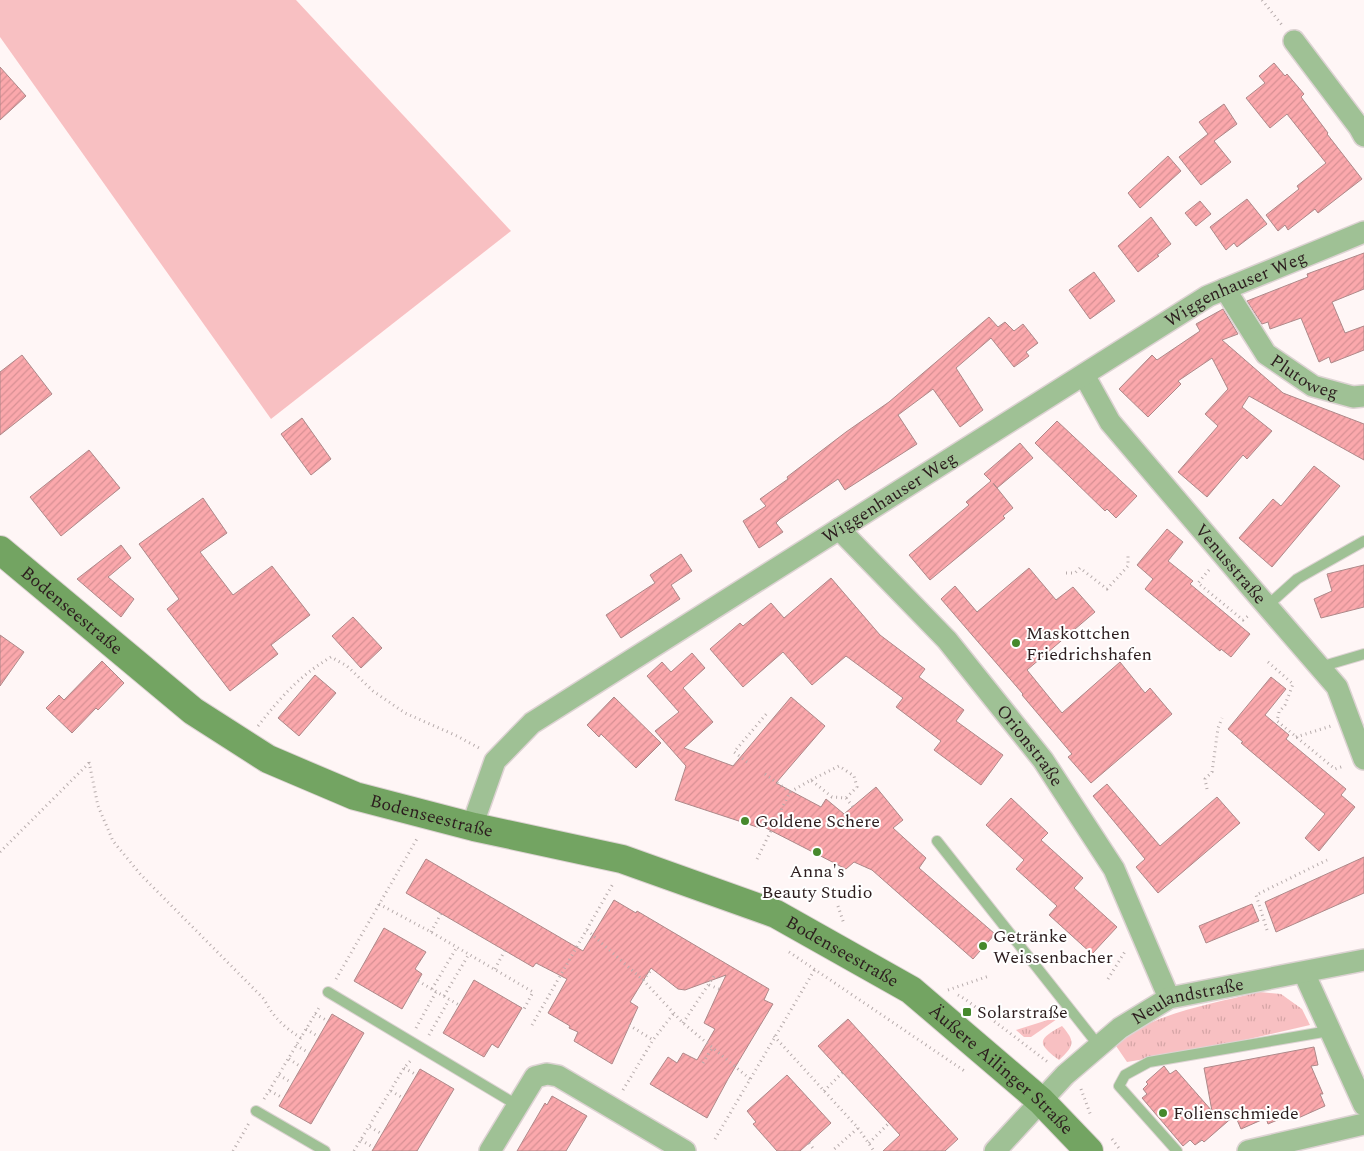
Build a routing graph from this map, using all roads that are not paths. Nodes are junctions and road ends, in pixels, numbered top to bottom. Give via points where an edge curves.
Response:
1 (1294, 41) road end
2 (1362, 128) edge
3 (1364, 232) edge
4 (1225, 289) junction
5 (1084, 375) junction
6 (1364, 396) edge
7 (839, 529) junction
8 (1364, 541) edge
9 (0, 550) edge
10 (1264, 604) junction
11 (1364, 654) edge
12 (1320, 667) junction
13 (1360, 756) edge
14 (474, 827) junction
15 (937, 841) dead end
16 (1364, 960) edge
17 (1304, 973) junction
18 (911, 990) joint
19 (328, 992) dead end
20 (1169, 998) junction
21 (1329, 1031) junction
22 (1098, 1046) junction
23 (1040, 1101) junction
24 (517, 1105) junction
25 (1364, 1105) edge
26 (256, 1111) dead end
27 (1364, 1124) edge
28 (1099, 1144) edge
29 (325, 1151) edge
30 (490, 1151) edge
31 (684, 1151) edge
32 (995, 1151) edge
33 (1177, 1151) edge
34 (1248, 1151) edge

1 - 2 street
3 - 4 street, Wiggenhauser Weg
4 - 5 street, Wiggenhauser Weg via 1208,296
4 - 6 street, Plutoweg via 1266,354 1313,386 1353,397
5 - 7 street, Wiggenhauser Weg
5 - 10 street, Venusstraße via 1110,422
7 - 14 street, Wiggenhauser Weg via 532,723 495,761
7 - 20 street, Orionstraße via 947,640 1043,760 1114,869
8 - 10 lane via 1297,579
9 - 14 main road, Bodenseestraße via 187,706 268,759 355,796
10 - 12 street, Venusstraße
11 - 12 lane
12 - 13 street, Venusstraße via 1337,687 1351,720
14 - 18 main road, Bodenseestraße via 622,859 776,914
15 - 22 lane
16 - 17 street, Neulandstraße
17 - 20 street, Neulandstraße
17 - 21 street
18 - 23 main road, Äußere Ailinger Straße
19 - 24 lane
20 - 22 street, Neulandstraße via 1120,1028
21 - 25 street
21 - 33 lane via 1149,1062 1125,1075 1119,1086
22 - 23 street, Neulandstraße
23 - 28 main road, Äußere Ailinger Straße
23 - 32 street
24 - 30 street
24 - 31 street via 535,1077 558,1076
26 - 29 lane
27 - 34 street

